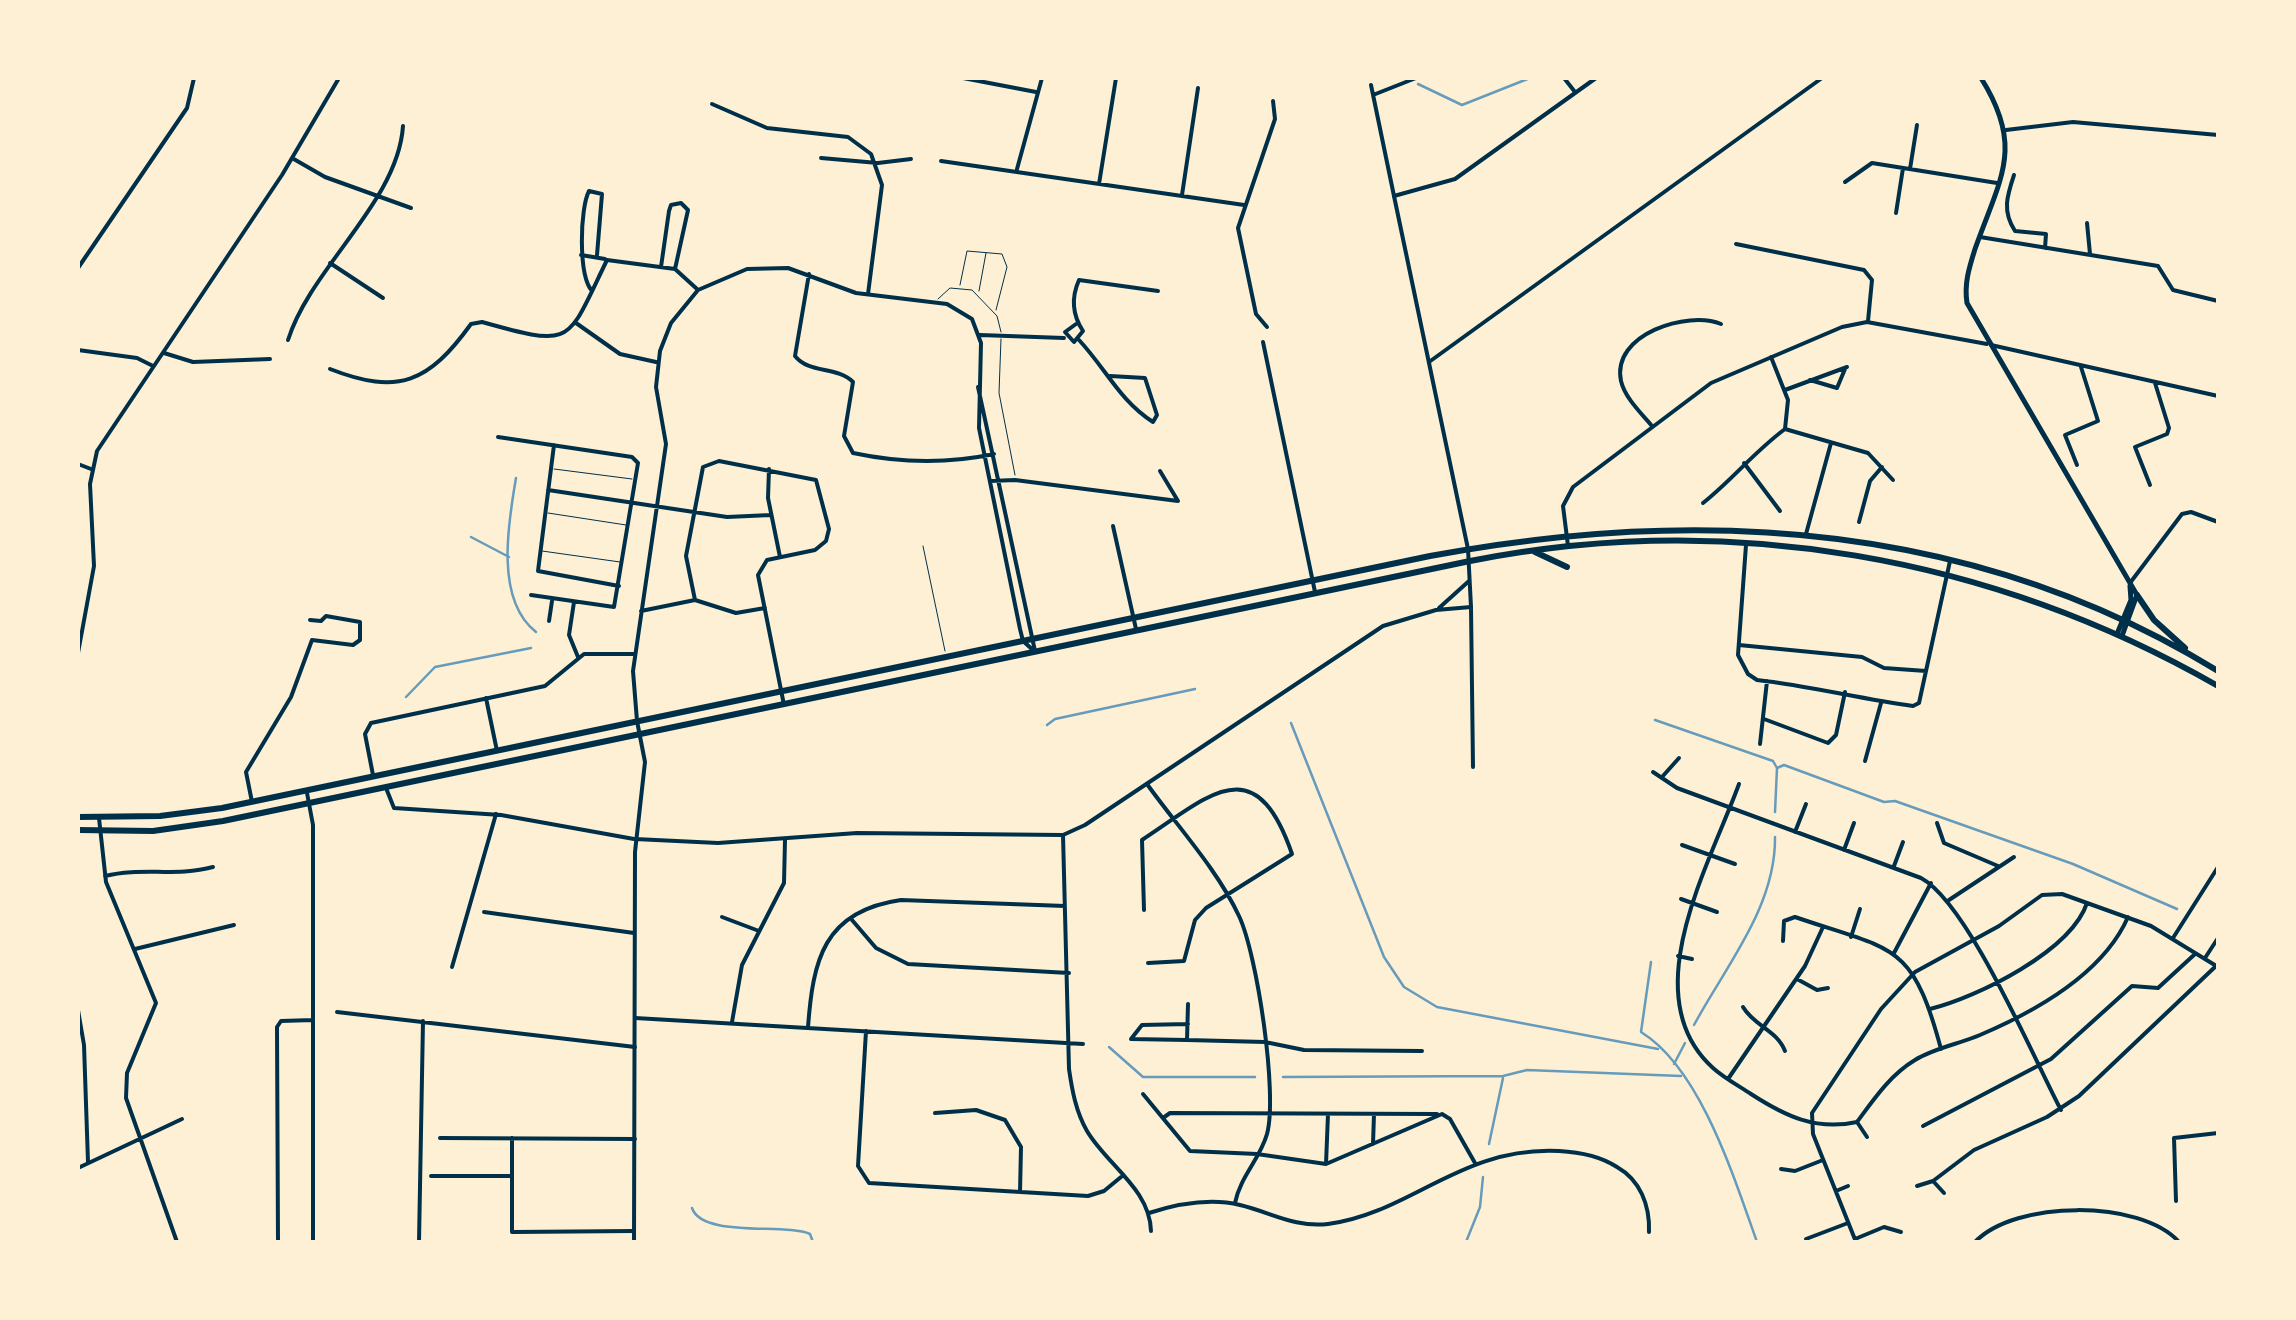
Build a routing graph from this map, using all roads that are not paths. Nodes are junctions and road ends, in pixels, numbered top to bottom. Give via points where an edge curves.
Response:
1 (194, 78) edge
2 (338, 78) edge
3 (963, 78) edge
4 (1042, 78) edge
5 (1116, 78) edge
6 (1416, 78) edge
7 (1564, 78) edge
8 (1596, 78) edge
9 (1822, 78) edge
10 (1982, 78) edge
11 (2213, 78) edge
12 (2218, 78) edge
13 (1371, 85) dead end
14 (1198, 88) dead end
15 (1575, 92) junction
16 (1038, 93) junction
17 (1373, 95) junction
18 (1273, 100) dead end
19 (712, 104) dead end
20 (1917, 124) dead end
21 (403, 126) dead end
22 (2006, 130) junction
23 (2218, 134) edge
24 (292, 158) junction
25 (822, 158) dead end
26 (911, 158) dead end
27 (941, 161) dead end
28 (878, 163) junction
29 (1907, 168) junction
30 (1016, 172) junction
31 (2014, 175) dead end
32 (1844, 182) dead end
33 (1099, 184) junction
34 (1998, 184) junction
35 (376, 194) junction
36 (1182, 195) junction
37 (1394, 196) junction
38 (1244, 205) junction
39 (411, 208) dead end
40 (1896, 213) dead end
41 (2087, 223) dead end
42 (1980, 236) junction
43 (1736, 244) dead end
44 (2045, 248) junction
45 (986, 251) junction
46 (2090, 254) junction
47 (581, 255) junction
48 (597, 255) junction
49 (607, 260) junction
50 (330, 263) junction
51 (661, 267) junction
52 (78, 268) edge
53 (675, 269) junction
54 (810, 274) junction
55 (960, 287) junction
56 (698, 290) junction
57 (592, 291) junction
58 (1158, 291) dead end
59 (979, 294) junction
60 (868, 295) junction
61 (383, 298) dead end
62 (2218, 301) edge
63 (937, 302) junction
64 (995, 313) junction
65 (1868, 322) junction
66 (576, 323) junction
67 (1076, 324) junction
68 (1721, 324) dead end
69 (1267, 327) dead end
70 (980, 334) junction
71 (1001, 334) junction
72 (1066, 337) junction
73 (288, 340) dead end
74 (1079, 340) junction
75 (1263, 342) dead end
76 (1987, 344) junction
77 (78, 350) edge
78 (164, 353) junction
79 (1771, 357) junction
80 (270, 358) dead end
81 (658, 362) junction
82 (1429, 362) junction
83 (154, 366) junction
84 (2080, 366) junction
85 (330, 370) dead end
86 (1110, 376) junction
87 (1810, 380) junction
88 (977, 382) junction
89 (2155, 382) junction
90 (1784, 390) junction
91 (2218, 396) edge
92 (1652, 426) junction
93 (1785, 429) junction
94 (498, 437) dead end
95 (1831, 443) junction
96 (554, 445) junction
97 (994, 454) junction
98 (984, 456) junction
99 (78, 464) edge
100 (1744, 464) junction
101 (2077, 465) dead end
102 (1882, 466) junction
103 (551, 468) junction
104 (769, 469) junction
105 (91, 470) junction
106 (1160, 470) dead end
107 (636, 480) junction
108 (1000, 480) junction
109 (1016, 480) junction
110 (1893, 480) dead end
111 (990, 481) junction
112 (2150, 485) dead end
113 (548, 490) junction
114 (632, 502) junction
115 (1703, 503) dead end
116 (657, 506) junction
117 (1780, 510) dead end
118 (545, 512) junction
119 (693, 512) junction
120 (771, 515) junction
121 (1859, 522) dead end
122 (2218, 522) edge
123 (628, 526) junction
124 (1113, 526) dead end
125 (1566, 534) junction
126 (1806, 534) junction
127 (1747, 542) junction
128 (923, 546) dead end
129 (1568, 546) junction
130 (1468, 549) junction
131 (539, 551) junction
132 (1524, 551) junction
133 (780, 557) junction
134 (1470, 561) junction
135 (1950, 561) junction
136 (623, 562) junction
137 (1566, 567) dead end
138 (1947, 573) junction
139 (1470, 577) junction
140 (1312, 581) junction
141 (2130, 584) junction
142 (619, 586) junction
143 (1315, 593) junction
144 (531, 595) dead end
145 (2137, 595) junction
146 (552, 598) junction
147 (695, 600) junction
148 (574, 602) junction
149 (1470, 607) junction
150 (764, 608) junction
151 (1436, 610) junction
152 (641, 611) junction
153 (1133, 618) junction
154 (310, 620) dead end
155 (549, 621) dead end
156 (2126, 622) junction
157 (1136, 631) junction
158 (2120, 635) junction
159 (1028, 640) junction
160 (1739, 644) junction
161 (78, 652) edge
162 (1035, 652) junction
163 (635, 654) junction
164 (2194, 655) junction
165 (578, 657) junction
166 (946, 658) junction
167 (1926, 671) junction
168 (2218, 671) edge
169 (1767, 681) junction
170 (2218, 686) edge
171 (781, 692) junction
172 (1845, 692) junction
173 (486, 698) junction
174 (1882, 702) junction
175 (784, 705) junction
176 (1764, 719) junction
177 (637, 721) junction
178 (640, 734) junction
179 (1760, 744) dead end
180 (497, 750) junction
181 (1679, 758) dead end
182 (1865, 761) dead end
183 (1472, 767) dead end
184 (1653, 772) dead end
185 (373, 777) junction
186 (1662, 778) junction
187 (1147, 784) junction
188 (1739, 784) dead end
189 (386, 788) junction
190 (307, 790) junction
191 (252, 802) junction
192 (310, 804) junction
193 (1806, 804) dead end
194 (1730, 808) junction
195 (496, 814) junction
196 (78, 818) edge
197 (99, 818) junction
198 (1172, 820) junction
199 (1854, 823) dead end
200 (1937, 823) dead end
201 (78, 830) edge
202 (99, 832) junction
203 (1795, 832) junction
204 (1063, 835) junction
205 (635, 840) junction
206 (785, 840) junction
207 (1903, 842) dead end
208 (1682, 844) dead end
209 (1844, 850) junction
210 (1713, 856) junction
211 (2014, 857) dead end
212 (1735, 864) dead end
213 (1998, 866) junction
214 (213, 867) dead end
215 (1894, 867) junction
216 (2217, 871) edge
217 (105, 876) junction
218 (1931, 883) junction
219 (1225, 892) junction
220 (1681, 899) dead end
221 (1949, 900) junction
222 (2087, 902) junction
223 (1695, 904) junction
224 (1066, 906) junction
225 (1860, 909) dead end
226 (1144, 910) dead end
227 (484, 912) dead end
228 (1717, 912) dead end
229 (722, 917) dead end
230 (2128, 918) junction
231 (852, 920) junction
232 (234, 926) dead end
233 (1822, 927) junction
234 (759, 931) junction
235 (634, 933) junction
236 (1851, 936) junction
237 (2174, 938) junction
238 (2218, 938) edge
239 (1784, 941) dead end
240 (1972, 941) junction
241 (135, 949) junction
242 (2197, 952) junction
243 (1894, 953) junction
244 (1678, 956) junction
245 (2206, 958) junction
246 (1692, 960) dead end
247 (1148, 963) dead end
248 (2218, 966) edge
249 (452, 967) dead end
250 (1915, 972) junction
251 (1068, 973) junction
252 (1796, 978) junction
253 (1995, 984) junction
254 (1828, 988) dead end
255 (1188, 1004) dead end
256 (1743, 1007) dead end
257 (1930, 1009) junction
258 (78, 1010) edge
259 (338, 1012) dead end
260 (635, 1018) junction
261 (313, 1020) junction
262 (2014, 1020) junction
263 (423, 1021) junction
264 (732, 1022) junction
265 (1188, 1024) junction
266 (1764, 1026) junction
267 (808, 1027) junction
268 (866, 1030) junction
269 (1188, 1040) junction
270 (1265, 1042) junction
271 (1069, 1043) junction
272 (1082, 1044) dead end
273 (635, 1047) junction
274 (1941, 1048) junction
275 (1422, 1051) dead end
276 (1785, 1051) dead end
277 (2038, 1066) junction
278 (1728, 1079) junction
279 (1143, 1094) dead end
280 (2061, 1110) junction
281 (935, 1112) dead end
282 (1268, 1114) junction
283 (1328, 1114) junction
284 (1374, 1114) junction
285 (1442, 1114) junction
286 (1162, 1118) junction
287 (182, 1119) dead end
288 (1812, 1122) junction
289 (1858, 1122) junction
290 (1924, 1126) dead end
291 (2218, 1133) edge
292 (1866, 1137) dead end
293 (440, 1138) dead end
294 (512, 1138) junction
295 (140, 1139) junction
296 (635, 1139) junction
297 (1373, 1144) junction
298 (1974, 1150) junction
299 (1256, 1154) junction
300 (1823, 1160) junction
301 (1980, 1160) dead end
302 (88, 1162) junction
303 (1475, 1163) junction
304 (1326, 1164) junction
305 (78, 1168) edge
306 (1780, 1169) dead end
307 (431, 1176) dead end
308 (512, 1176) junction
309 (1122, 1176) junction
310 (1933, 1181) junction
311 (1848, 1186) dead end
312 (1917, 1186) dead end
313 (1020, 1192) junction
314 (1836, 1192) junction
315 (1944, 1193) dead end
316 (2176, 1200) dead end
317 (1235, 1203) junction
318 (1150, 1213) junction
319 (1848, 1223) junction
320 (634, 1230) junction
321 (1151, 1232) dead end
322 (1649, 1232) dead end
323 (1901, 1232) dead end
324 (1806, 1239) dead end
325 (1855, 1240) edge
326 (177, 1242) edge
327 (278, 1242) edge
328 (313, 1242) edge
329 (419, 1242) edge
330 (634, 1242) edge
331 (1975, 1242) edge
332 (2179, 1242) edge

1 - 52 street via 187,108
2 - 24 street
3 - 16 street
4 - 16 street
5 - 33 street
6 - 17 street
7 - 15 street
8 - 15 street
9 - 82 street
10 - 22 main road
11 - 12 lane
13 - 17 street
14 - 36 street
15 - 37 street via 1455,178
16 - 30 street
17 - 37 street
18 - 38 street via 1275,119
19 - 28 street via 767,128 848,137
20 - 29 street
21 - 35 street
22 - 23 street via 2074,122
22 - 34 main road
24 - 35 street
24 - 78 street
25 - 28 street
26 - 28 street
27 - 30 street
28 - 60 street via 882,185
29 - 32 street via 1872,163
29 - 34 street
29 - 40 street
30 - 33 street
31 - 44 street via 2005,204 2011,226 2046,234
33 - 36 street
34 - 42 main road
35 - 39 street
35 - 50 street
36 - 38 street
37 - 82 street
38 - 69 street via 1240,242 1256,314
41 - 46 street
42 - 44 street
42 - 76 main road via 1966,296
43 - 65 street via 1864,270 1872,280
44 - 46 street
45 - 55 lane via 968,251
45 - 59 lane
45 - 64 lane via 1006,260
46 - 62 street via 2158,266 2170,288
47 - 48 street
47 - 48 street via 585,195 598,191
47 - 57 street
48 - 49 street
49 - 51 street
49 - 57 street
50 - 61 street
50 - 73 street
51 - 53 street
51 - 53 street via 668,211 681,203 688,210
53 - 56 street
54 - 56 street via 754,268
54 - 60 street
54 - 98 street via 795,356 853,382 844,436 853,454 949,462
55 - 59 lane
55 - 63 lane via 944,290
56 - 81 street via 671,324
57 - 66 street
58 - 67 street via 1078,280
59 - 64 lane
60 - 63 street
63 - 70 street via 966,313
64 - 71 lane
65 - 76 street
65 - 79 street
66 - 81 street via 620,354
66 - 85 street via 562,337 546,340 471,324 444,361 400,382 371,384
67 - 72 street via 1066,328
67 - 74 street via 1083,332
68 - 92 street via 1662,326 1627,351 1622,383
70 - 71 street
70 - 88 street
71 - 72 street
71 - 109 lane via 999,393
72 - 74 street
74 - 86 street
75 - 140 street
76 - 84 street
76 - 141 main road
77 - 83 street
78 - 80 street via 193,362
78 - 83 street
79 - 90 street
79 - 92 street via 1711,382
81 - 116 street via 666,432
82 - 130 street
83 - 105 street via 104,438
84 - 89 street
84 - 101 street via 2098,421 2065,435
86 - 86 street via 1119,395 1153,422 1157,415 1145,378
87 - 87 street via 1846,368 1837,388
87 - 90 street
88 - 97 street
88 - 98 street
89 - 91 street
89 - 112 street via 2170,428 2135,447
90 - 93 street
92 - 125 street via 1569,492
93 - 95 street
93 - 100 street
94 - 96 street
95 - 102 street via 1868,453
95 - 126 street
96 - 103 street
96 - 107 street via 632,457
97 - 98 street
97 - 108 street
98 - 111 street
99 - 105 street
100 - 115 street
100 - 117 street
102 - 110 street
102 - 121 street via 1870,481
103 - 107 lane
103 - 113 street
104 - 119 street via 706,464
104 - 120 street
104 - 133 street via 816,480 829,529 820,548
105 - 161 street via 94,566
106 - 109 street via 1178,501
107 - 114 street
108 - 109 street
108 - 111 street
108 - 159 street
111 - 159 street
113 - 114 street
113 - 118 street
114 - 116 street
114 - 123 street
116 - 119 street
116 - 152 street
118 - 123 lane
118 - 131 street
119 - 120 street
119 - 147 street via 686,556
120 - 133 street
122 - 141 street via 2182,514
123 - 136 street
124 - 153 street
125 - 126 highway via 1696,528
125 - 129 street
125 - 130 highway
126 - 135 highway
127 - 129 highway
127 - 138 highway
127 - 160 street
128 - 166 lane
129 - 132 highway
130 - 134 street
130 - 140 highway
131 - 136 lane
131 - 142 street via 541,574
132 - 134 highway
132 - 137 highway
133 - 150 street via 759,570
134 - 139 street
134 - 143 highway
135 - 138 street
135 - 156 highway
136 - 142 street
138 - 158 highway
138 - 167 street
139 - 149 street
139 - 151 street
140 - 143 street
140 - 153 highway
141 - 145 main road
141 - 156 main road
142 - 148 street via 614,607
143 - 157 highway
144 - 146 street
145 - 156 main road
145 - 164 highway
146 - 148 street
146 - 155 street
147 - 150 street via 736,613
147 - 152 street
148 - 165 street via 570,639
149 - 151 street
149 - 183 street
150 - 171 street
151 - 187 street via 1382,626
152 - 163 street
153 - 157 street
153 - 159 highway
154 - 191 street via 360,622 360,640 353,646 312,640 291,697 246,772
156 - 158 main road
156 - 164 highway
157 - 162 highway
158 - 170 highway
159 - 162 street
159 - 166 highway
160 - 167 street
160 - 169 street via 1748,674
162 - 175 highway
163 - 165 street
163 - 177 street
164 - 168 highway
165 - 173 street via 548,685
166 - 171 highway
167 - 174 street via 1919,703
169 - 172 street
169 - 176 street
171 - 175 street
171 - 177 highway
172 - 174 street
172 - 176 street via 1836,736 1828,743
173 - 180 street
173 - 185 street via 369,724
174 - 182 street
175 - 178 highway
176 - 179 street
177 - 178 street
177 - 180 highway
178 - 189 highway
178 - 205 street via 644,762
180 - 185 highway
181 - 186 street
184 - 186 street
185 - 190 highway
186 - 194 street
187 - 198 street
187 - 204 street
188 - 194 street
189 - 192 highway
189 - 195 street via 394,808
190 - 191 highway
190 - 192 street
191 - 197 highway via 192,814
192 - 202 highway via 175,829
192 - 261 street
193 - 203 street
194 - 203 street
194 - 210 street
195 - 205 street
195 - 249 street
196 - 197 highway
197 - 202 street
198 - 219 street
198 - 219 street via 1219,788 1260,796 1292,854
198 - 226 street via 1142,840
199 - 209 street
200 - 213 street via 1944,842
201 - 202 highway
202 - 217 street
203 - 209 street
204 - 206 street via 857,833
204 - 224 street
205 - 206 street
205 - 235 street
206 - 234 street via 784,883
207 - 215 street
208 - 210 street
209 - 215 street
210 - 212 street
210 - 223 street
211 - 213 street
213 - 221 street
214 - 217 street
215 - 218 street
216 - 237 street
217 - 241 street
218 - 221 street
218 - 243 street
219 - 247 street via 1195,920 1184,961
219 - 270 street via 1244,932
220 - 223 street
221 - 240 street
222 - 230 street
222 - 240 street via 2042,895
222 - 253 street via 2080,919 2055,942
223 - 228 street
223 - 244 street
224 - 231 street via 901,900
224 - 251 street
225 - 236 street
227 - 235 street
229 - 234 street
230 - 237 street
230 - 262 street via 2115,942 2084,972
231 - 251 street via 876,948 908,964
231 - 267 street via 816,958
232 - 241 street
233 - 236 street
233 - 239 street via 1788,918
233 - 252 street
234 - 264 street via 739,973
235 - 260 street
236 - 243 street
237 - 242 street
238 - 245 street
240 - 250 street
240 - 253 street
241 - 295 street via 156,1002 126,1082
242 - 245 street
242 - 277 street via 2158,988 2132,986
243 - 250 street
244 - 246 street
244 - 278 street via 1681,1013 1704,1058
245 - 248 street
248 - 280 street
250 - 257 street
250 - 288 street via 1816,1102
251 - 271 street
252 - 254 street via 1817,990
252 - 266 street
253 - 257 street
253 - 262 street
255 - 265 street
256 - 266 street
257 - 274 street
258 - 302 street
259 - 263 street
260 - 264 street
260 - 273 street
261 - 327 street via 277,1026
261 - 328 street
262 - 274 street
262 - 277 street
263 - 273 street
263 - 329 street
264 - 267 street
265 - 269 street
265 - 269 street via 1142,1025 1131,1039
266 - 276 street
266 - 278 street
267 - 268 street
268 - 271 street
268 - 313 street via 858,1166 864,1181
269 - 270 street
270 - 275 street via 1304,1050
270 - 282 street
271 - 272 street
271 - 309 street via 1080,1116
273 - 296 street
274 - 289 street via 1898,1071
277 - 280 street
277 - 290 street
278 - 288 street via 1786,1118
279 - 286 street
280 - 298 street
281 - 313 street via 976,1110 1006,1120 1021,1147
282 - 283 street
282 - 286 street
282 - 299 street
283 - 284 street
283 - 304 street
284 - 285 street
284 - 297 street
285 - 297 street
285 - 303 street
286 - 299 street via 1190,1151
287 - 295 street
288 - 289 street
288 - 300 street
289 - 292 street
291 - 316 street via 2174,1138
293 - 294 street
294 - 296 street
294 - 308 street
295 - 302 street
295 - 326 street
296 - 320 street
297 - 304 street
298 - 301 street
298 - 310 street
299 - 304 street
299 - 317 street
300 - 306 street via 1795,1171
300 - 314 street
302 - 305 street
303 - 317 street via 1356,1218 1328,1224 1287,1221
303 - 322 street via 1543,1150 1612,1163 1639,1186
307 - 308 street
308 - 320 street via 512,1232
309 - 313 street via 1093,1195
309 - 318 street
310 - 312 street
310 - 315 street
311 - 314 street
314 - 319 street
317 - 318 street
318 - 321 street
319 - 324 street
319 - 325 street
320 - 330 street
323 - 325 street via 1884,1226
331 - 332 street via 2009,1222 2114,1210 2157,1224

